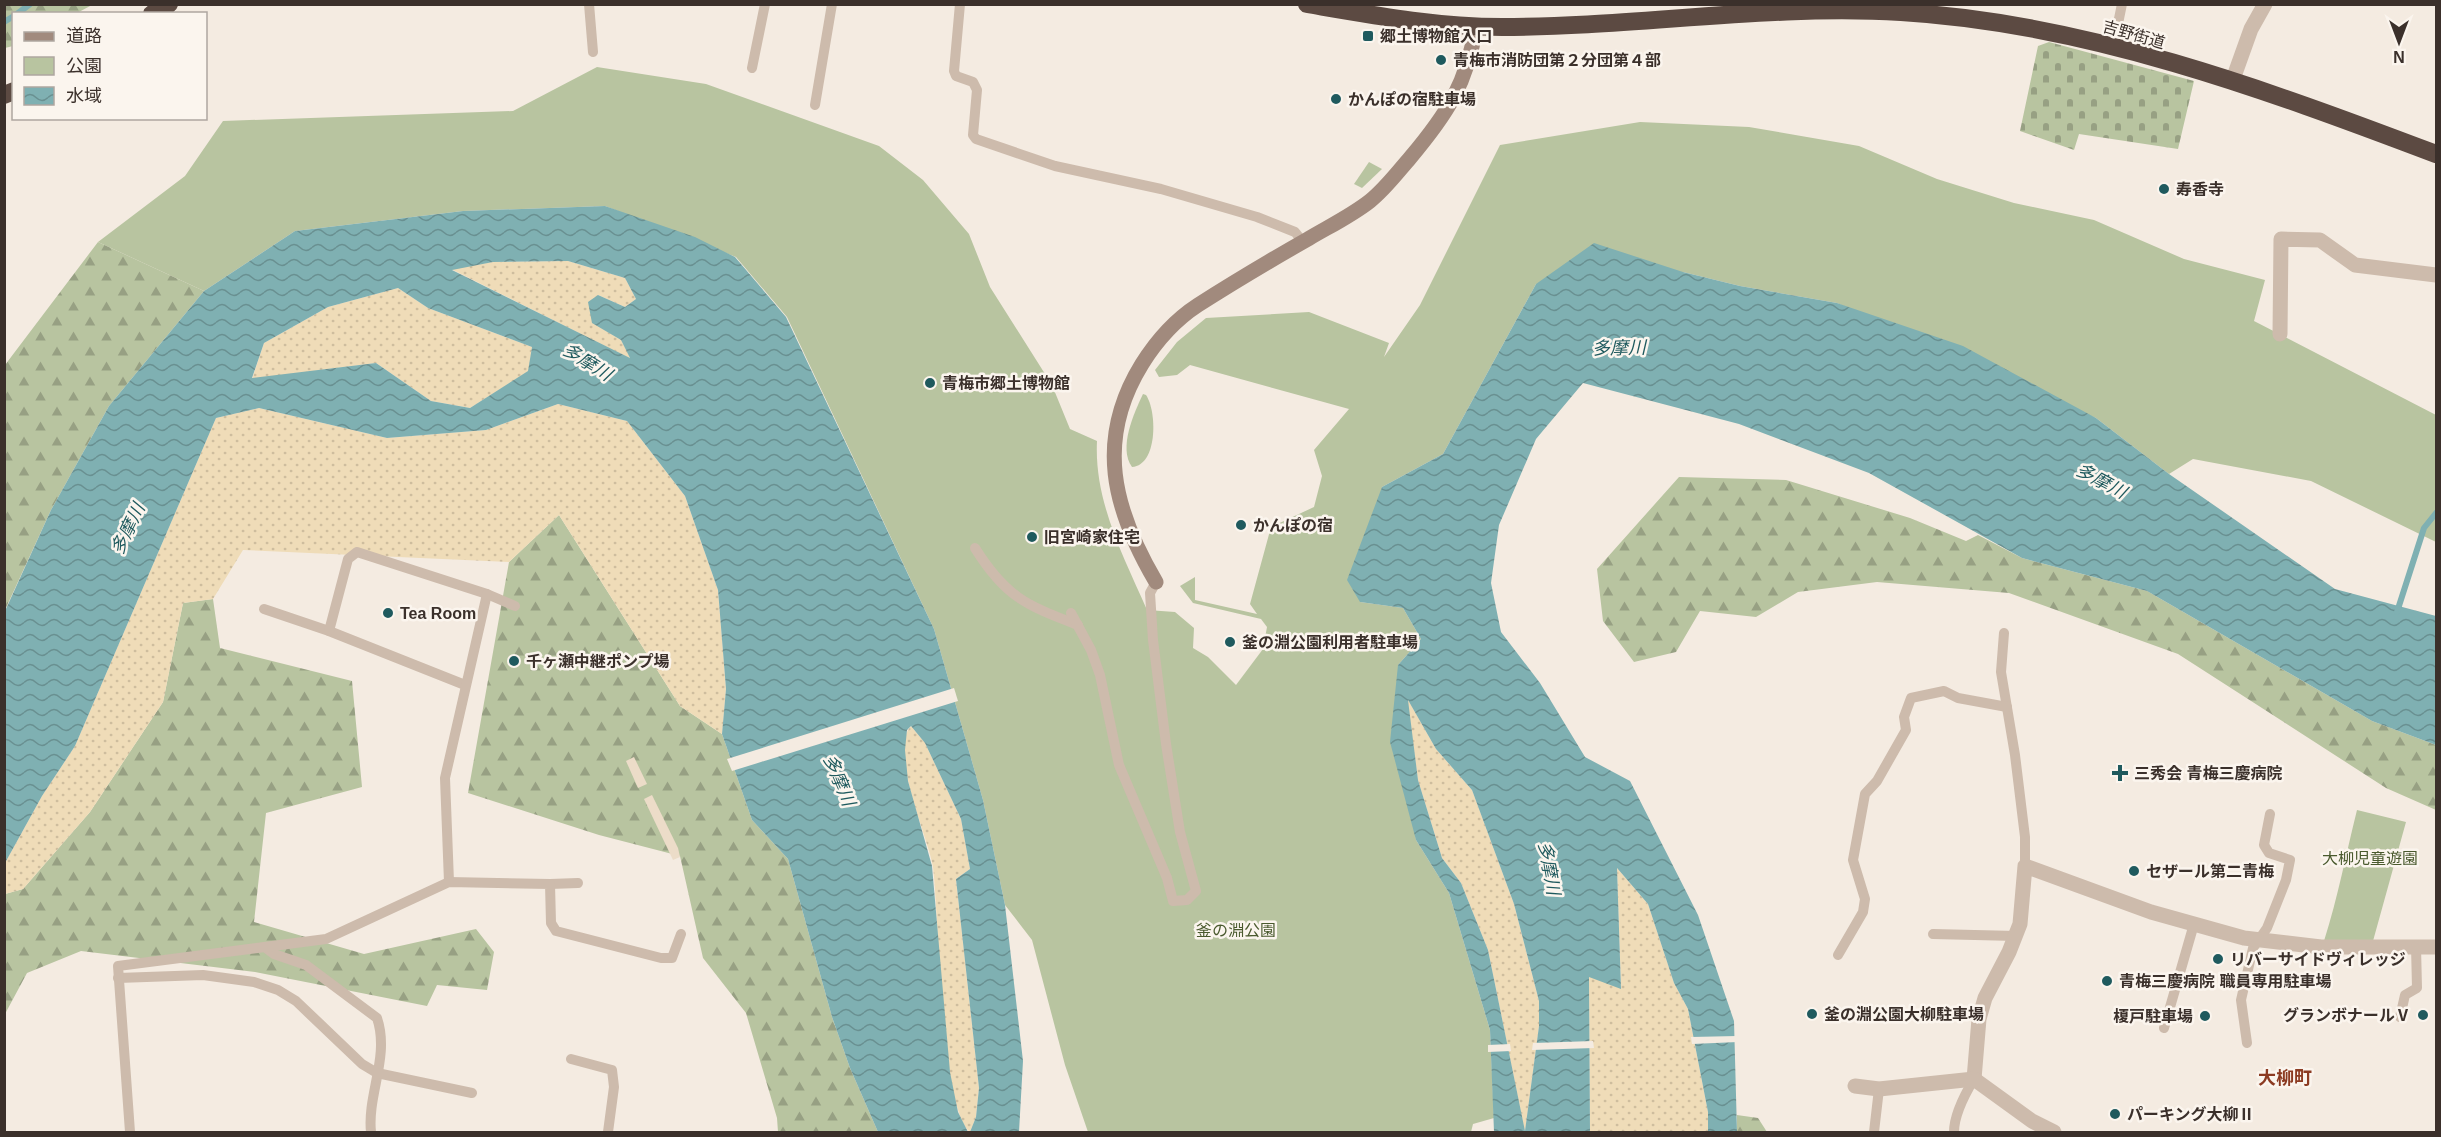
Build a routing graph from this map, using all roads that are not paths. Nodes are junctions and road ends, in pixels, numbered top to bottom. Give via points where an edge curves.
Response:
1 (169, 4) edge
2 (589, 4) edge
3 (765, 4) edge
4 (832, 4) edge
5 (960, 4) edge
6 (1307, 4) edge
7 (2122, 4) edge
8 (2265, 4) edge
9 (1900, 8) edge
10 (155, 12) edge
11 (1476, 26) junction
12 (2113, 48) junction
13 (593, 52) dead end
14 (753, 68) dead end
15 (2232, 82) junction
16 (814, 105) dead end
17 (2436, 154) edge
18 (1303, 242) junction
19 (2436, 275) edge
20 (2280, 334) dead end
21 (975, 548) dead end
22 (1156, 582) joint
23 (488, 594) junction
24 (515, 606) dead end
25 (264, 609) dead end
26 (1071, 613) dead end
27 (1078, 625) junction
28 (328, 631) junction
29 (2004, 633) dead end
30 (465, 686) junction
31 (2007, 707) junction
32 (2270, 814) dead end
33 (2025, 866) junction
34 (449, 882) junction
35 (578, 883) dead end
36 (550, 884) junction
37 (2194, 924) junction
38 (681, 934) dead end
39 (1933, 934) dead end
40 (2016, 936) junction
41 (2259, 939) junction
42 (2416, 946) junction
43 (2436, 947) edge
44 (266, 948) junction
45 (1838, 955) dead end
46 (118, 978) junction
47 (2400, 1017) dead end
48 (2164, 1028) dead end
49 (2247, 1044) dead end
50 (571, 1059) dead end
51 (377, 1073) junction
52 (1974, 1079) junction
53 (1855, 1086) dead end
54 (1879, 1089) junction
55 (472, 1093) dead end
56 (130, 1132) edge
57 (370, 1132) edge
58 (608, 1132) edge
59 (1874, 1132) edge
60 (1954, 1132) edge
61 (2054, 1132) edge

1 - 10 highway
2 - 13 lane
3 - 14 lane
4 - 16 lane
5 - 18 lane via 954,71 961,80 973,82 977,90 973,135 976,139 1055,166 1161,189 1257,217 1295,232
6 - 11 highway, 吉野街道
7 - 12 lane
8 - 15 street via 2251,29
9 - 11 highway, 吉野街道 via 1770,10 1574,25
9 - 12 highway, 吉野街道 via 2020,26
11 - 18 street via 1466,75 1440,122 1369,202
12 - 15 highway, 吉野街道
15 - 17 highway, 吉野街道
18 - 22 street via 1179,320 1151,350 1127,392 1115,427 1114,461 1132,538
19 - 20 street via 2355,265 2320,240 2282,239
21 - 27 lane via 989,572 1008,592
22 - 27 lane via 1150,593 1152,629 1166,744 1180,832 1196,891 1187,900 1173,901 1119,765 1100,675
23 - 24 lane
23 - 28 lane via 357,552 348,559
23 - 30 lane
25 - 28 lane
26 - 27 lane
28 - 30 lane
29 - 31 lane via 2001,672
30 - 34 lane via 445,778
31 - 33 lane via 2025,837
31 - 45 lane via 1958,698 1944,691 1911,698 1906,730 1877,781 1865,794 1853,860 1864,899 1863,912
32 - 41 lane via 2264,845 2268,853 2290,860 2286,880
33 - 37 street
33 - 40 street
34 - 36 lane
34 - 44 lane via 326,939
35 - 36 lane
36 - 38 lane via 551,923 556,931 661,958 672,958
37 - 41 street
37 - 48 lane
39 - 40 lane
40 - 52 street via 1985,998 1979,1019
41 - 42 street via 2321,947
41 - 49 lane via 2253,948 2241,1000
42 - 43 street
42 - 47 lane via 2417,988 2405,995
44 - 46 lane via 118,966
44 - 51 lane via 306,965 373,1013 380,1027
46 - 51 lane via 230,976 278,990 296,1001 362,1064
46 - 56 lane
50 - 58 lane via 612,1070 614,1087
51 - 55 lane
51 - 57 lane
52 - 54 street
52 - 60 lane via 1965,1093
52 - 61 street
53 - 54 street
54 - 59 lane

